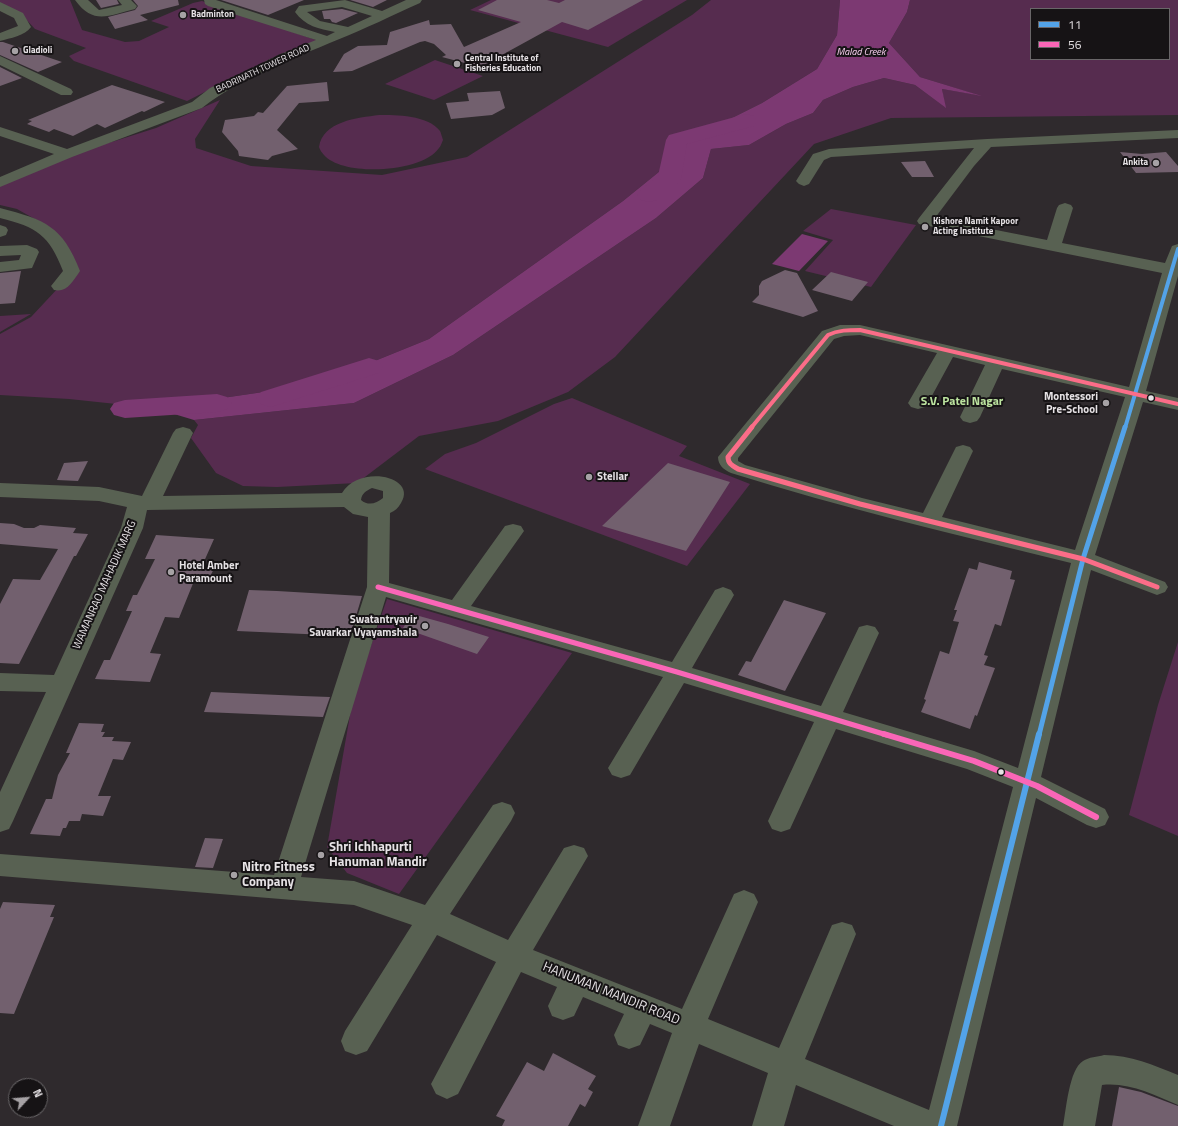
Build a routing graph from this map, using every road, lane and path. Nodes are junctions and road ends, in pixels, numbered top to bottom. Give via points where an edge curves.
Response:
1 (81, 0) edge
2 (124, 0) edge
3 (210, 0) edge
4 (314, 0) edge
5 (342, 0) edge
6 (358, 2) edge
7 (412, 2) edge
8 (0, 6) edge
9 (382, 13) junction
10 (268, 20) junction
11 (346, 30) junction
12 (0, 37) edge
13 (328, 39) junction
14 (0, 60) edge
15 (66, 92) dead end
16 (197, 106) junction
17 (0, 130) edge
18 (1178, 134) edge
19 (987, 143) junction
20 (67, 154) junction
21 (804, 181) dead end
22 (0, 182) edge
23 (1065, 208) dead end
24 (0, 213) edge
25 (1053, 246) junction
26 (0, 251) edge
27 (1176, 263) edge
28 (0, 267) edge
29 (39, 271) dead end
30 (0, 274) edge
31 (60, 286) dead end
32 (947, 351) junction
33 (996, 362) junction
34 (1136, 394) junction
35 (918, 403) dead end
36 (1178, 404) edge
37 (970, 417) dead end
38 (183, 433) dead end
39 (963, 451) dead end
40 (0, 490) edge
41 (350, 500) junction
42 (144, 503) junction
43 (379, 510) junction
44 (930, 521) junction
45 (513, 531) dead end
46 (1083, 559) junction
47 (378, 587) junction
48 (1157, 587) dead end
49 (723, 595) dead end
50 (457, 610) junction
51 (867, 633) dead end
52 (677, 672) junction
53 (0, 682) edge
54 (54, 684) junction
55 (828, 718) junction
56 (621, 768) dead end
57 (1028, 781) junction
58 (0, 784) edge
59 (502, 813) dead end
60 (1096, 818) dead end
61 (0, 821) edge
62 (782, 821) dead end
63 (574, 856) dead end
64 (0, 865) edge
65 (284, 887) junction
66 (744, 902) dead end
67 (431, 919) junction
68 (842, 934) dead end
69 (514, 956) junction
70 (576, 980) junction
71 (562, 1006) dead end
72 (643, 1007) junction
73 (690, 1026) junction
74 (629, 1035) dead end
75 (356, 1041) dead end
76 (786, 1066) junction
77 (447, 1084) dead end
78 (1178, 1090) edge
79 (654, 1126) edge
80 (768, 1126) edge
81 (931, 1126) edge
82 (941, 1126) edge
83 (1079, 1126) edge

1 - 2 street via 98,14 131,6
3 - 10 street via 212,3
4 - 10 street
5 - 6 street
6 - 9 street
7 - 9 street, BADRINATH TOWER ROAD
7 - 16 street via 226,97
8 - 12 street via 19,16 25,26
9 - 11 street, BADRINATH TOWER ROAD
9 - 11 street via 342,3 303,9 301,12 303,17 310,21
10 - 13 street
11 - 13 street, BADRINATH TOWER ROAD
13 - 16 street, BADRINATH TOWER ROAD via 215,91
14 - 15 street
16 - 20 street, BADRINATH TOWER ROAD
17 - 20 street
18 - 19 street
19 - 21 street via 829,152 818,157
19 - 25 street via 925,222
20 - 22 street, BADRINATH TOWER ROAD
23 - 25 street
24 - 31 street via 40,225 60,243 72,271
25 - 27 street
26 - 28 street via 31,252 26,264
27 - 34 street
29 - 30 street
32 - 33 street
32 - 35 street
32 - 44 street via 860,330 836,331 828,336 728,456 731,465 738,469
33 - 34 street
33 - 37 street
34 - 36 street
34 - 46 street
38 - 42 street, WAMANRAO MAHADIK MARG
39 - 44 street
40 - 42 street via 99,494
41 - 42 street
41 - 43 street via 363,510
41 - 43 street via 351,493 363,484 387,484 394,489 396,496 388,506
42 - 54 street, WAMANRAO MAHADIK MARG
43 - 47 street
44 - 46 street via 1034,553
45 - 50 street
46 - 48 street
46 - 57 street
47 - 50 street
47 - 65 street
49 - 52 street
50 - 52 street
51 - 55 street
52 - 55 street
52 - 56 street
53 - 54 street
54 - 58 street, WAMANRAO MAHADIK MARG
54 - 61 street, WAMANRAO MAHADIK MARG
55 - 57 street via 890,730
55 - 62 street
57 - 60 street
57 - 82 street
59 - 67 street
63 - 69 street
64 - 65 street, HANUMAN MANDIR ROAD
65 - 67 street, HANUMAN MANDIR ROAD via 354,893
66 - 73 street
67 - 69 street, HANUMAN MANDIR ROAD
67 - 75 street
68 - 76 street
69 - 70 street, HANUMAN MANDIR ROAD
69 - 77 street
70 - 71 street
70 - 72 street, HANUMAN MANDIR ROAD
72 - 73 street, HANUMAN MANDIR ROAD
72 - 74 street
73 - 76 street, HANUMAN MANDIR ROAD
73 - 79 street
76 - 80 street
76 - 81 street, HANUMAN MANDIR ROAD
78 - 83 street via 1116,1068 1092,1072 1087,1080

